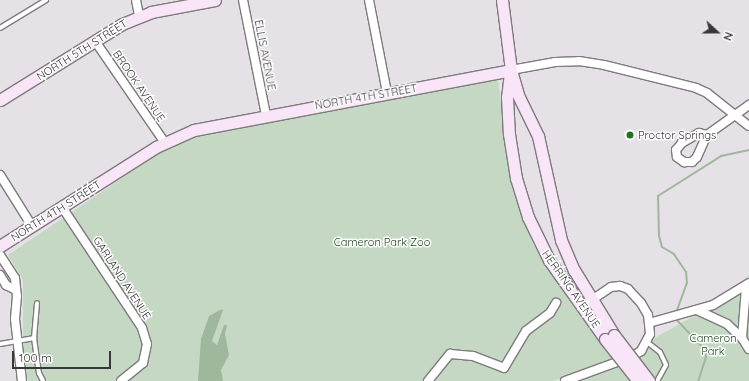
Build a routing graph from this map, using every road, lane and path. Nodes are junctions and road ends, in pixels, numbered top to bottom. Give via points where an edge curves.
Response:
1 (46, 0) edge
2 (136, 0) edge
3 (215, 0) edge
4 (243, 0) edge
5 (369, 0) edge
6 (502, 0) edge
7 (139, 16) junction
8 (0, 28) edge
9 (95, 41) junction
10 (510, 70) junction
11 (387, 93) junction
12 (0, 100) edge
13 (749, 105) edge
14 (736, 114) junction
15 (266, 115) junction
16 (749, 126) edge
17 (707, 135) dead end
18 (164, 143) junction
19 (0, 175) edge
20 (62, 207) junction
21 (32, 226) junction
22 (0, 246) edge
23 (0, 255) edge
24 (0, 276) edge
25 (748, 285) edge
26 (16, 290) junction
27 (592, 299) junction
28 (37, 303) dead end
29 (556, 303) dead end
30 (581, 306) junction
31 (696, 310) junction
32 (649, 323) junction
33 (610, 337) junction
34 (34, 338) junction
35 (742, 338) junction
36 (17, 342) junction
37 (647, 342) junction
38 (0, 344) edge
39 (749, 349) edge
40 (22, 381) edge
41 (42, 381) edge
42 (121, 381) edge
43 (428, 381) edge
44 (565, 381) edge
45 (638, 381) edge
46 (649, 381) edge
47 (658, 381) edge

1 - 8 lane
2 - 7 street
3 - 7 main road, NORTH 5TH STREET
4 - 15 street, ELLIS AVENUE
5 - 11 street
6 - 10 main road, HERRING AVENUE
7 - 9 main road, NORTH 5TH STREET
9 - 12 main road, NORTH 5TH STREET
9 - 18 street, BROOK AVENUE
10 - 11 main road, NORTH 4TH STREET
10 - 14 street, NORTH 4TH STREET via 555,62 578,61 604,65 696,88
10 - 27 main road, HERRING AVENUE via 518,95 538,136 561,240 574,270
10 - 30 main road, HERRING AVENUE via 507,97 509,134 522,199 549,260
11 - 15 main road, NORTH 4TH STREET
13 - 14 street
14 - 16 street, NORTH 4TH STREET
14 - 17 street
15 - 18 main road, NORTH 4TH STREET via 214,124
18 - 20 main road, NORTH 4TH STREET
19 - 21 street
20 - 21 main road, NORTH 4TH STREET
20 - 42 street, GARLAND AVENUE via 142,328 147,344 143,363
21 - 22 main road, NORTH 4TH STREET
23 - 26 street via 14,278
24 - 26 street via 6,285
25 - 31 street via 713,305
25 - 35 street
26 - 36 street
27 - 30 street
27 - 32 street via 611,287 620,286 628,289 641,303
27 - 33 main road, HERRING AVENUE
28 - 34 lane
29 - 43 street via 550,313 526,331 504,368 473,356 450,354
30 - 33 main road, HERRING AVENUE
31 - 32 street
31 - 35 street via 728,324
32 - 37 street via 650,334
33 - 45 main road, HERRING AVENUE, bridge
33 - 46 main road, HERRING AVENUE, bridge
34 - 36 lane
34 - 41 lane
35 - 39 street
36 - 38 lane
36 - 40 street
37 - 44 street via 641,351 630,357
37 - 47 lane via 660,352 666,365

